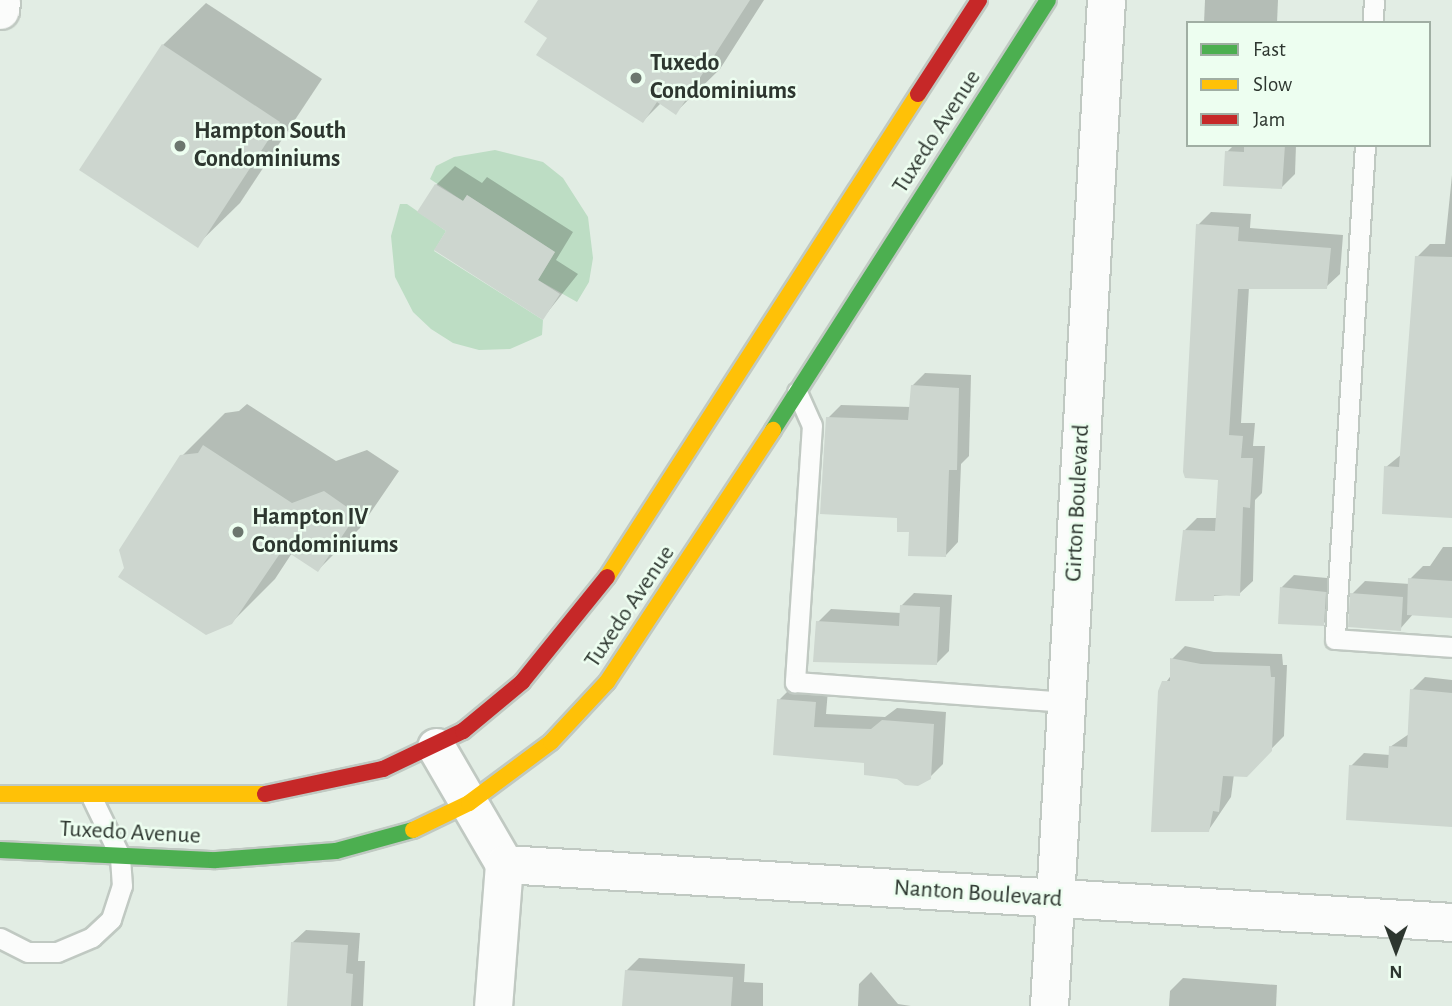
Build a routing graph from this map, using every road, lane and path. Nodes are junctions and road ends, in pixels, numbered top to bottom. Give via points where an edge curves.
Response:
1 (1, 0) edge
2 (979, 0) edge
3 (1048, 0) edge
4 (1106, 0) edge
5 (1374, 0) edge
6 (0, 10) edge
7 (1373, 21) edge
8 (1365, 147) edge
9 (797, 392) junction
10 (1452, 647) edge
11 (1067, 702) junction
12 (436, 747) junction
13 (0, 794) edge
14 (92, 798) junction
15 (469, 803) junction
16 (0, 850) edge
17 (120, 856) junction
18 (504, 864) junction
19 (1056, 899) junction
20 (1452, 922) edge
21 (0, 938) edge
22 (493, 1006) edge
23 (1049, 1006) edge

1 - 6 street
2 - 12 main road, Tuxedo Avenue via 571,627 522,682
3 - 9 main road, Tuxedo Avenue
4 - 11 street, Girton Boulevard
5 - 7 lane
8 - 10 lane via 1335,639
9 - 11 lane via 812,425 795,682
9 - 15 main road, Tuxedo Avenue via 607,682 551,742
11 - 19 street, Girton Boulevard
12 - 14 main road, Tuxedo Avenue via 383,769 293,791
12 - 15 street
13 - 14 main road, Tuxedo Avenue
14 - 17 lane
15 - 17 main road, Tuxedo Avenue via 385,840 336,851 216,860
15 - 18 street
16 - 17 main road, Tuxedo Avenue
17 - 21 lane via 119,904 92,937 57,952 29,952
18 - 19 street, Nanton Boulevard
18 - 22 street
19 - 20 street, Nanton Boulevard
19 - 23 street, Girton Boulevard

